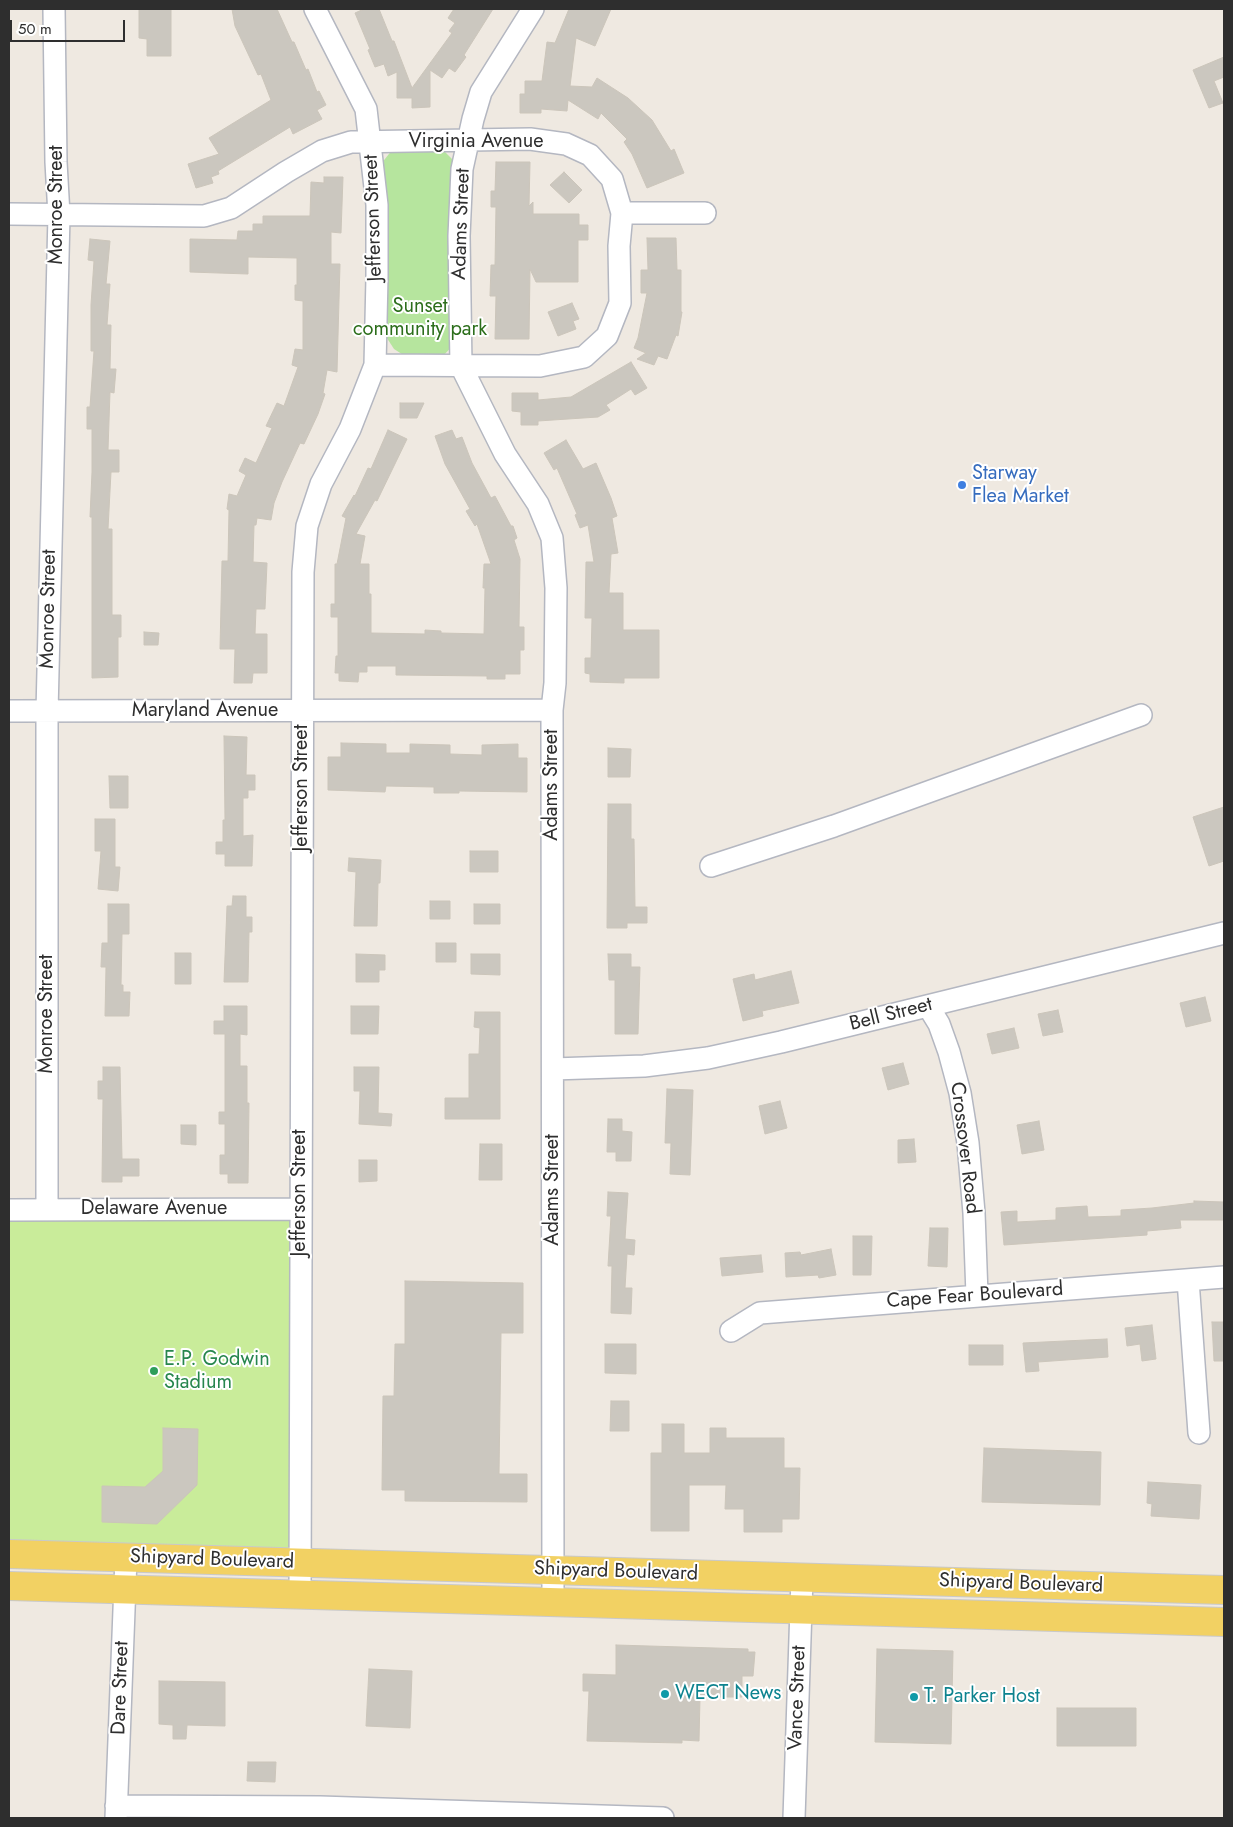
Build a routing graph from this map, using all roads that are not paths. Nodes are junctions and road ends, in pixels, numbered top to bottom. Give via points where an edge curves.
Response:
1 (54, 9) edge
2 (316, 9) edge
3 (533, 9) edge
4 (468, 139) junction
5 (371, 143) junction
6 (622, 213) junction
7 (705, 213) dead end
8 (9, 214) edge
9 (59, 214) junction
10 (375, 365) junction
11 (461, 366) junction
12 (552, 710) junction
13 (302, 711) junction
14 (9, 712) edge
15 (47, 712) junction
16 (1141, 715) dead end
17 (711, 866) dead end
18 (1224, 933) edge
19 (928, 1006) junction
20 (553, 1069) junction
21 (300, 1209) junction
22 (9, 1210) edge
23 (47, 1210) junction
24 (1224, 1277) edge
25 (1188, 1280) junction
26 (977, 1295) junction
27 (731, 1331) dead end
28 (1199, 1433) dead end
29 (9, 1554) edge
30 (126, 1558) junction
31 (300, 1563) junction
32 (553, 1570) junction
33 (802, 1578) junction
34 (9, 1586) edge
35 (125, 1590) junction
36 (1224, 1590) edge
37 (300, 1595) junction
38 (554, 1602) junction
39 (801, 1610) junction
40 (1224, 1622) edge
41 (116, 1812) edge
42 (663, 1818) edge
43 (794, 1818) edge

1 - 9 street, Monroe Street
2 - 5 street, Jefferson Street via 366,108
3 - 4 street, Adams Street via 481,92
4 - 5 street, Virginia Avenue
4 - 6 street, Virginia Avenue via 539,140 566,144 590,155 612,179
4 - 11 street, Adams Street via 462,169 459,236
5 - 9 street, Virginia Avenue via 351,142 322,151 231,208 204,216
5 - 10 street, Jefferson Street via 378,205
6 - 7 street
6 - 11 street, Virginia Avenue via 620,303 607,336 584,356 540,366
8 - 9 street, Virginia Avenue
9 - 15 street, Monroe Street
10 - 11 street, Virginia Avenue
10 - 13 street, Jefferson Street via 350,429 321,484 307,526 303,572
11 - 12 street, Adams Street via 506,454 538,504 552,538 556,588
12 - 13 street, Maryland Avenue
12 - 20 street, Adams Street
13 - 15 street, Maryland Avenue
13 - 21 street, Jefferson Street
14 - 15 street, Maryland Avenue
15 - 23 street, Monroe Street
16 - 17 street via 844,822
18 - 19 street, Bell Street
19 - 20 street, Bell Street via 708,1058 644,1066
19 - 26 street, Crossover Road via 939,1024 960,1093 974,1213
20 - 32 street, Adams Street
21 - 23 street, Delaware Avenue
21 - 31 street, Jefferson Street
22 - 23 street, Delaware Avenue
24 - 25 street, Cape Fear Boulevard
25 - 26 street, Cape Fear Boulevard
25 - 28 street
26 - 27 street, Cape Fear Boulevard via 760,1312
29 - 30 main road, Shipyard Boulevard
30 - 31 main road, Shipyard Boulevard
30 - 35 street, Dare Street
31 - 32 main road, Shipyard Boulevard
31 - 37 street, Jefferson Street
32 - 33 main road, Shipyard Boulevard
32 - 38 street, Adams Street
33 - 36 main road, Shipyard Boulevard
33 - 39 street, Vance Street
34 - 35 main road, Shipyard Boulevard
35 - 37 main road, Shipyard Boulevard
35 - 41 street, Dare Street
37 - 38 main road, Shipyard Boulevard
38 - 39 main road, Shipyard Boulevard
39 - 40 main road, Shipyard Boulevard
39 - 43 street, Vance Street
41 - 42 street via 320,1807

